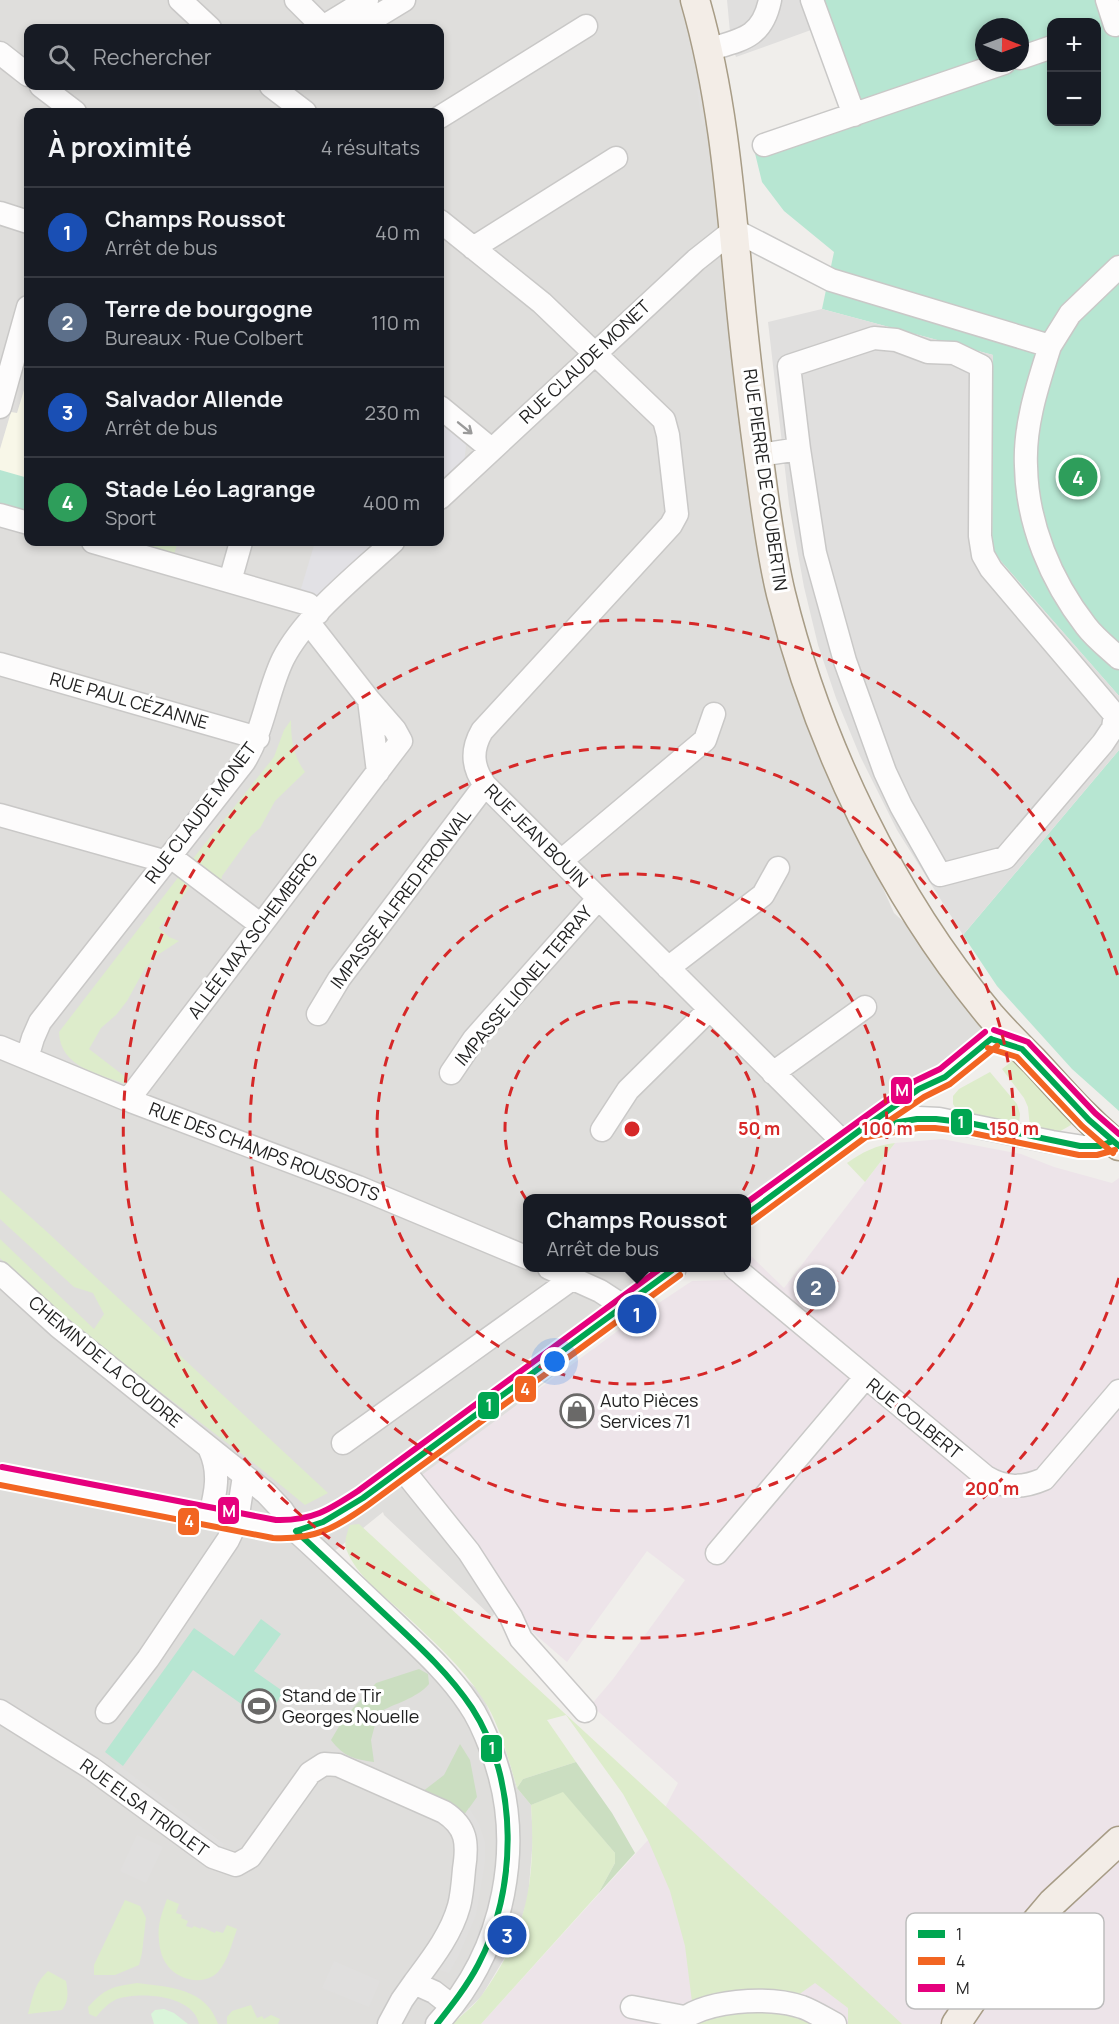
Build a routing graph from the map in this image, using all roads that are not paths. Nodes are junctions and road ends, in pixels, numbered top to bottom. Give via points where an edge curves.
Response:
1 (180, 0) edge
2 (296, 0) edge
3 (367, 0) edge
4 (404, 0) edge
5 (695, 0) edge
6 (770, 0) edge
7 (812, 0) edge
8 (1107, 0) edge
9 (206, 24) edge
10 (320, 24) edge
11 (328, 24) edge
12 (365, 24) edge
13 (586, 26) dead end
14 (1110, 27) edge
15 (1047, 49) edge
16 (707, 50) junction
17 (0, 53) edge
18 (1029, 55) edge
19 (24, 72) edge
20 (978, 72) edge
21 (46, 90) edge
22 (277, 90) edge
23 (70, 108) edge
24 (300, 108) edge
25 (444, 115) edge
26 (854, 115) junction
27 (764, 145) dead end
28 (616, 158) dead end
29 (0, 213) edge
30 (24, 221) edge
31 (444, 224) edge
32 (734, 231) junction
33 (473, 248) junction
34 (1119, 267) edge
35 (24, 318) edge
36 (1050, 346) junction
37 (594, 354) junction
38 (6, 365) edge
39 (0, 407) edge
40 (444, 410) edge
41 (491, 449) junction
42 (799, 449) junction
43 (759, 454) junction
44 (444, 494) edge
45 (0, 515) edge
46 (24, 522) edge
47 (116, 546) edge
48 (240, 546) edge
49 (389, 546) edge
50 (230, 581) junction
51 (314, 618) junction
52 (1119, 658) edge
53 (0, 664) edge
54 (714, 714) dead end
55 (258, 738) junction
56 (485, 785) junction
57 (0, 815) edge
58 (169, 859) junction
59 (561, 861) junction
60 (778, 868) dead end
61 (598, 899) junction
62 (261, 925) junction
63 (668, 968) junction
64 (865, 1007) dead end
65 (709, 1010) junction
66 (318, 1014) dead end
67 (992, 1028) junction
68 (0, 1047) edge
69 (27, 1058) junction
70 (451, 1073) dead end
71 (773, 1073) junction
72 (945, 1077) junction
73 (128, 1100) junction
74 (939, 1119) junction
75 (863, 1128) junction
76 (602, 1130) dead end
77 (843, 1143) junction
78 (1116, 1143) edge
79 (751, 1212) edge
80 (523, 1256) edge
81 (559, 1272) edge
82 (670, 1272) edge
83 (740, 1272) edge
84 (0, 1273) edge
85 (573, 1278) junction
86 (623, 1306) junction
87 (865, 1378) junction
88 (1119, 1391) edge
89 (343, 1443) dead end
90 (210, 1450) junction
91 (404, 1467) junction
92 (0, 1476) edge
93 (244, 1476) junction
94 (210, 1515) junction
95 (237, 1521) junction
96 (296, 1531) junction
97 (717, 1553) dead end
98 (585, 1711) dead end
99 (107, 1712) dead end
100 (3, 1721) edge
101 (1119, 1841) edge
102 (1044, 1913) edge
103 (414, 1983) junction
104 (452, 2006) junction
105 (632, 2007) dead end
106 (966, 2009) edge
107 (681, 2020) edge
108 (389, 2024) edge
109 (437, 2024) edge
110 (835, 2024) edge
111 (956, 2024) edge

1 - 9 street
2 - 10 street
3 - 11 street
4 - 12 street
5 - 16 main road, RUE PIERRE DE COUBERTIN
6 - 16 street via 760,27 750,36
7 - 26 street
8 - 14 street
13 - 25 street
15 - 18 street
16 - 32 main road, RUE PIERRE DE COUBERTIN
17 - 19 street
20 - 26 street
21 - 23 street
22 - 24 street
26 - 27 street
28 - 33 street
29 - 30 street
31 - 33 street, RUE JEAN BOUIN
32 - 36 street via 831,280
32 - 37 street, RUE CLAUDE MONET via 696,260
32 - 43 main road, RUE PIERRE DE COUBERTIN
33 - 37 street, RUE JEAN BOUIN via 542,303
34 - 36 street via 1070,314
35 - 38 street
36 - 52 street via 1029,425 1026,466 1030,507 1043,551 1062,590 1087,627
37 - 41 street, RUE CLAUDE MONET
37 - 56 street, RUE JEAN BOUIN via 664,420 677,514 482,731 476,742 475,764
38 - 39 street
40 -> 41 street
41 - 44 street, RUE CLAUDE MONET
42 - 42 street via 789,366 874,338 896,340 928,352 954,352 981,366 983,555 1115,715 1113,728 1103,743 1005,858 940,875 902,806 871,735 834,624 815,554
42 - 43 street
43 - 67 main road, RUE PIERRE DE COUBERTIN via 780,592 804,675 843,774 889,867
45 - 46 street
47 - 50 street
48 - 50 street
49 - 51 street, RUE CLAUDE MONET
50 - 51 street via 308,604
51 - 55 street, RUE CLAUDE MONET via 298,634 277,672
51 - 62 street, ALLÉE MAX SCHEMBERG via 369,700 378,772
53 - 55 street, RUE PAUL CÉZANNE
54 - 59 street via 705,740
55 - 58 street, RUE CLAUDE MONET
56 - 59 street, RUE JEAN BOUIN
56 - 66 street, IMPASSE ALFRED FRONVAL via 339,979
57 - 58 street
58 - 62 street
58 - 69 street, RUE CLAUDE MONET via 40,1022
59 - 61 street, RUE JEAN BOUIN
60 - 63 street via 764,895
61 - 63 street, RUE JEAN BOUIN
61 - 70 street, IMPASSE LIONEL TERRAY via 474,1039
62 - 73 street, ALLÉE MAX SCHEMBERG
63 - 65 street, RUE JEAN BOUIN
64 - 71 street
65 - 71 street, RUE JEAN BOUIN
65 - 76 street via 628,1090
67 - 72 street
67 - 78 main road, RUE PIERRE DE COUBERTIN via 1022,1049
68 - 69 street, RUE DES CHAMPS ROUSSOTS
69 - 73 street, RUE DES CHAMPS ROUSSOTS
71 - 77 street, RUE JEAN BOUIN
72 - 74 street via 935,1095
72 - 75 street via 919,1089
73 - 80 street, RUE DES CHAMPS ROUSSOTS via 358,1186
74 - 75 street via 918,1118
74 - 78 street via 1052,1142 1084,1146
75 - 77 street
77 - 79 street
81 - 85 street
82 - 86 street
83 - 87 street, RUE COLBERT
84 - 90 street, CHEMIN DE LA COUDRE via 59,1327
85 - 86 street
85 - 89 street
86 - 91 street
87 - 88 street, RUE COLBERT via 986,1478 1011,1487 1029,1486 1044,1479
87 - 97 street
90 - 93 street, CHEMIN DE LA COUDRE
90 - 94 street via 217,1477
91 - 96 street via 330,1521
91 - 98 street via 469,1552 521,1639
92 - 94 street
93 - 95 street
93 - 96 street, CHEMIN DE LA COUDRE via 282,1510
94 - 95 street
95 - 96 street
95 - 99 street via 183,1610
96 - 104 street, CHEMIN DE LA COUDRE via 447,1676 484,1730 496,1764 504,1790 509,1844 504,1890 481,1960
100 - 103 street, RUE ELSA TRIOLET via 91,1768 213,1857 236,1865 250,1857 310,1773 324,1764 338,1765 449,1816 462,1828 465,1837 459,1906 440,1948
101 - 102 main road
103 - 104 street
103 - 108 street, RUE ELSA TRIOLET
104 - 109 street, CHEMIN DE LA COUDRE
105 - 107 street
106 - 111 main road
107 - 110 street via 719,2006 762,2001 803,2007

